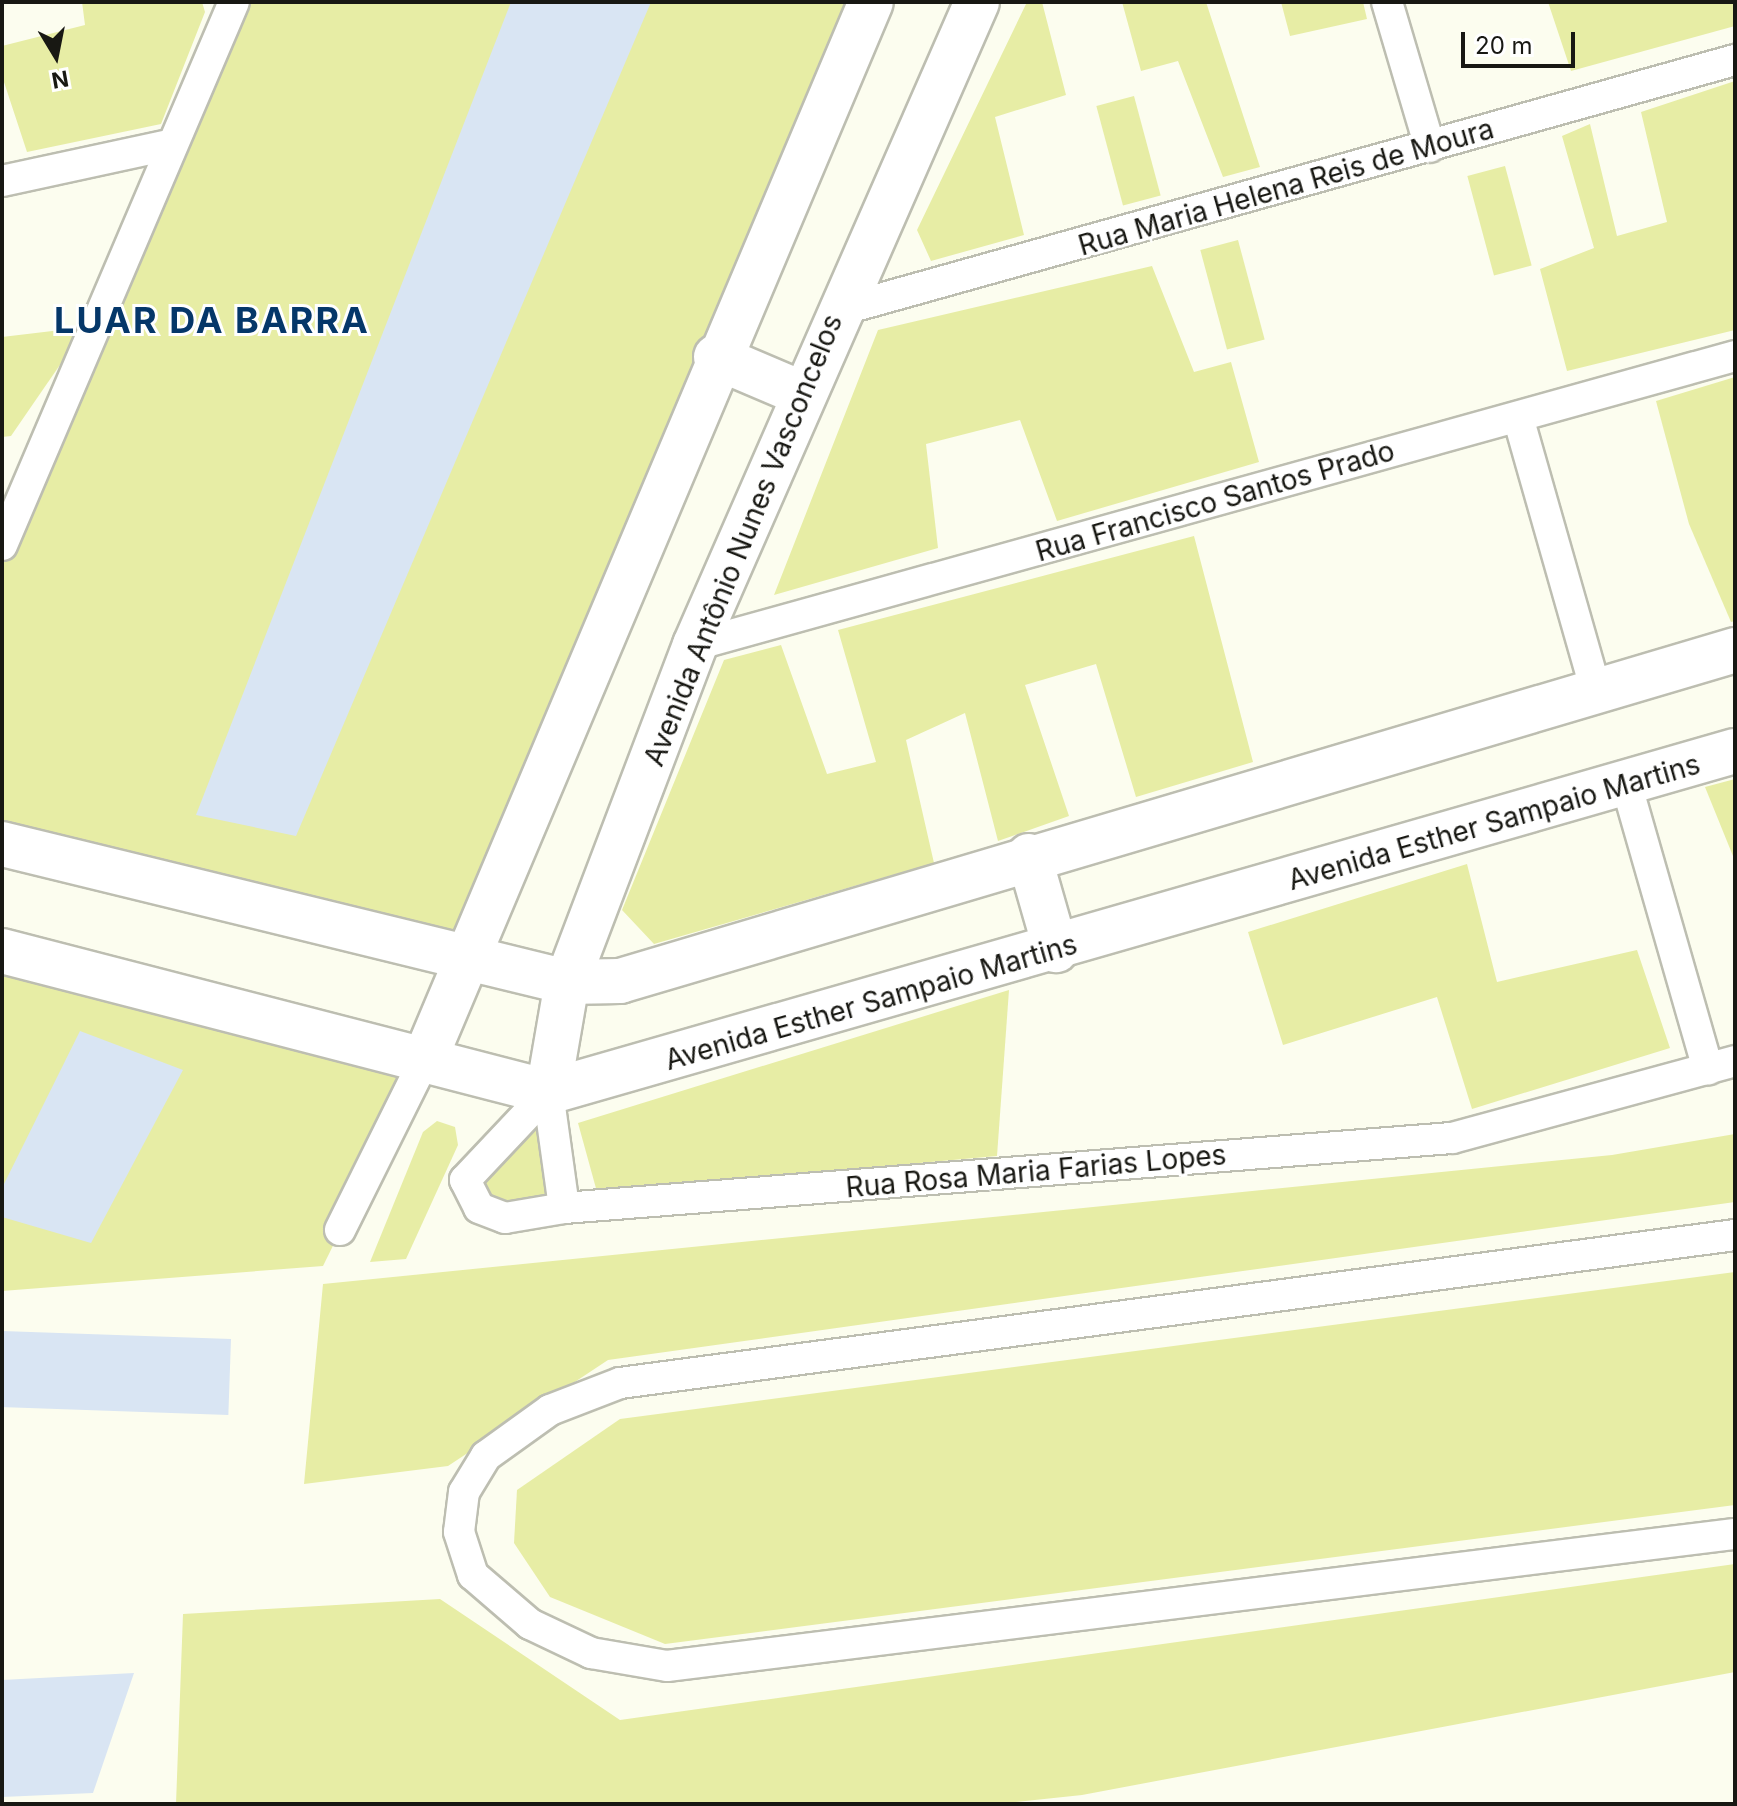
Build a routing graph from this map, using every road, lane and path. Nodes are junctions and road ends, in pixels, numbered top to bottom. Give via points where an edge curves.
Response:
1 (234, 2) edge
2 (871, 2) edge
3 (977, 2) edge
4 (1387, 2) edge
5 (1735, 60) edge
6 (169, 145) junction
7 (1430, 147) junction
8 (2, 181) edge
9 (837, 311) junction
10 (1735, 356) edge
11 (716, 357) junction
12 (801, 393) junction
13 (1518, 417) junction
14 (16, 480) edge
15 (2, 545) edge
16 (695, 645) junction
17 (1735, 650) edge
18 (1596, 690) junction
19 (1735, 751) edge
20 (1626, 783) junction
21 (2, 844) edge
22 (1029, 856) junction
23 (1056, 950) junction
24 (2, 951) edge
25 (470, 959) junction
26 (567, 982) junction
27 (424, 1061) junction
28 (1722, 1065) edge
29 (548, 1092) junction
30 (564, 1208) junction
31 (340, 1230) dead end
32 (1735, 1235) edge
33 (1735, 1534) edge

1 - 6 street
2 - 11 street
3 - 9 street, Avenida Antônio Nunes Vasconcelos
4 - 7 street
5 - 7 street, Rua Maria Helena Reis de Moura
6 - 8 street
6 - 14 street
7 - 9 street, Rua Maria Helena Reis de Moura
9 - 12 street, Avenida Antônio Nunes Vasconcelos
10 - 13 street, Rua Francisco Santos Prado
11 - 12 street
11 - 25 street
12 - 16 street, Avenida Antônio Nunes Vasconcelos
13 - 16 street, Rua Francisco Santos Prado
13 - 18 street
14 - 15 street
16 - 26 street, Avenida Antônio Nunes Vasconcelos
17 - 18 street
18 - 22 street
19 - 20 street, Avenida Esther Sampaio Martins
20 - 23 street, Avenida Esther Sampaio Martins
20 - 28 street
21 - 25 street
22 - 23 street
22 - 26 street via 620,981
23 - 29 street, Avenida Esther Sampaio Martins
24 - 27 street, Avenida Esther Sampaio Martins
25 - 26 street
25 - 27 street
26 - 29 street, Avenida Antônio Nunes Vasconcelos
27 - 29 street, Avenida Esther Sampaio Martins
27 - 31 street
28 - 30 street, Rua Rosa Maria Farias Lopes via 1452,1138
29 - 30 street
29 - 30 street, Rua Rosa Maria Farias Lopes via 465,1180 479,1208 505,1218
32 - 33 street via 620,1383 550,1410 486,1456 464,1492 459,1532 473,1575 530,1624 591,1653 667,1666

